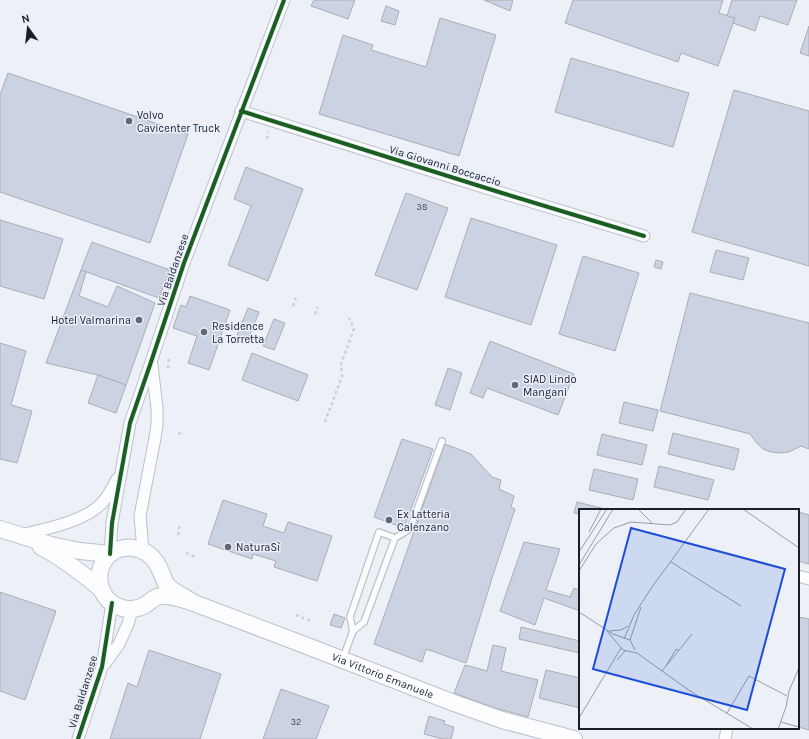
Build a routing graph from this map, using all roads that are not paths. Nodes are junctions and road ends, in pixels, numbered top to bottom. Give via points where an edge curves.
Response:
1 (284, 0) edge
2 (241, 111) junction
3 (644, 236) dead end
4 (151, 362) junction
5 (442, 441) dead end
6 (122, 470) junction
7 (0, 529) edge
8 (18, 535) junction
9 (395, 538) junction
10 (143, 550) junction
11 (110, 554) junction
12 (160, 570) junction
13 (799, 576) edge
14 (809, 579) edge
15 (101, 589) junction
16 (154, 598) junction
17 (194, 602) junction
18 (112, 603) junction
19 (132, 609) junction
20 (353, 631) junction
21 (343, 660) junction
22 (102, 667) junction
23 (728, 729) edge
24 (78, 739) edge
25 (574, 739) edge
26 (725, 739) edge

1 - 2 street, Via Baldanzese
2 - 3 street, Via Giovanni Boccaccio
2 - 4 street, Via Baldanzese via 184,263
4 - 6 street, Via Baldanzese via 130,423
4 - 10 street, Via Baldanzese via 157,425 140,516
5 - 9 lane via 410,529
6 - 8 street, Via Baldanzese via 101,504 88,514 48,529
6 - 11 street, Via Baldanzese via 112,523
7 - 8 main road
8 - 11 main road via 80,551
8 - 15 main road via 77,569
9 - 20 lane via 364,622
9 - 20 lane via 379,532 350,617
10 - 11 main road via 132,547
10 - 12 main road, Via Vittorio Emanuele via 152,557
11 - 15 main road via 100,570
12 - 16 main road via 160,588
12 - 17 main road, Via Vittorio Emanuele via 166,584
13 - 14 street
15 - 18 main road
16 - 17 main road, Via Vittorio Emanuele via 160,595
16 - 19 main road, Via Vittorio Emanuele via 144,606
17 - 21 main road, Via Vittorio Emanuele
18 - 19 main road via 121,608
18 - 22 street, Via Baldanzese
19 - 22 street, Via Baldanzese via 119,644
20 - 21 lane
21 - 25 main road, Via Vittorio Emanuele via 461,706
22 - 24 street, Via Baldanzese
23 - 26 street

